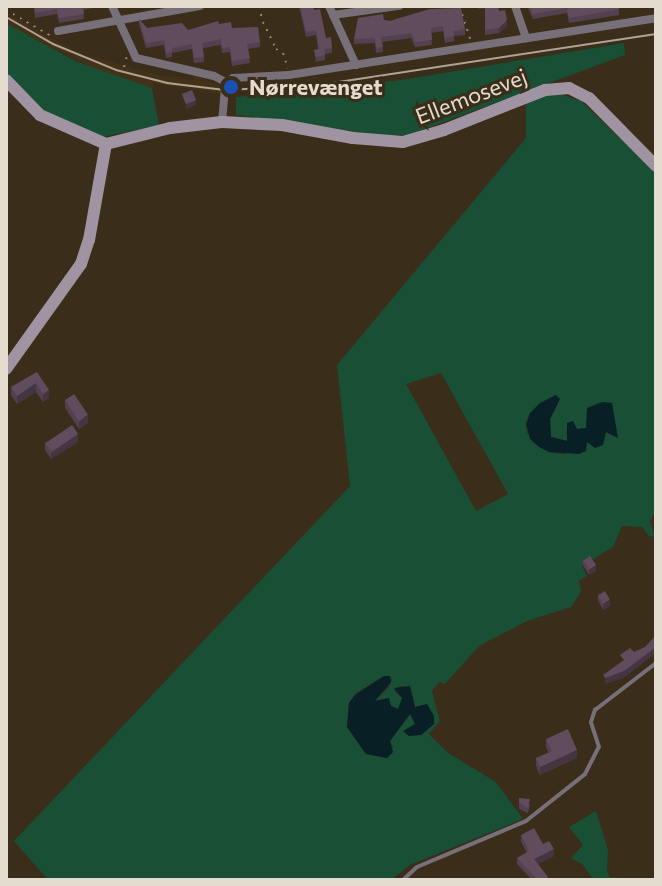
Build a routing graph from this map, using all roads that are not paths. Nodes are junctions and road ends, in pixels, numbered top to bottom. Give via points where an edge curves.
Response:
1 (112, 6) edge
2 (200, 6) edge
3 (399, 6) edge
4 (515, 6) edge
5 (331, 10) edge
6 (656, 18) edge
7 (118, 19) junction
8 (58, 31) road end
9 (526, 38) junction
10 (356, 65) junction
11 (6, 80) edge
12 (227, 83) junction
13 (222, 122) junction
14 (106, 144) junction
15 (656, 166) edge
16 (6, 369) edge
17 (656, 663) edge
18 (403, 880) edge

1 - 7 street
2 - 7 street
3 - 5 street
4 - 9 street
5 - 10 street
6 - 9 street
7 - 8 street
7 - 12 street via 140,60
9 - 10 street
10 - 12 street
11 - 14 street via 40,115
12 - 13 street
13 - 14 street, Ellemosevej
13 - 15 street, Ellemosevej via 403,142 545,90 569,88 589,98
14 - 16 street via 81,264
17 - 18 lane via 595,710 591,722 599,747 585,774 526,821 417,867

